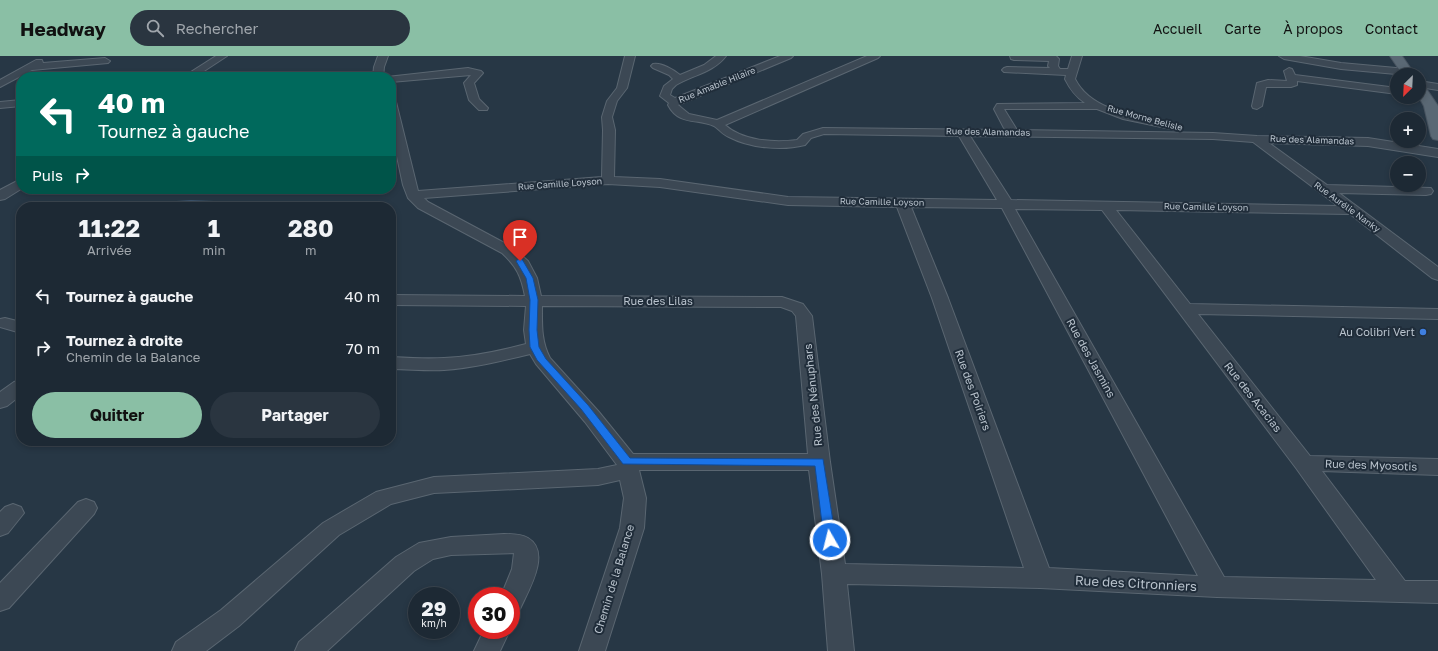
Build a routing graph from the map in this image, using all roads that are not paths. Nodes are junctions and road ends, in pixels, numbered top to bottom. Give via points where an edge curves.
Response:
1 (48, 56) edge
2 (222, 56) edge
3 (383, 56) edge
4 (630, 56) edge
5 (721, 56) edge
6 (788, 56) edge
7 (875, 56) edge
8 (1077, 56) edge
9 (1283, 56) edge
10 (1396, 56) edge
11 (1014, 57) edge
12 (105, 61) dead end
13 (656, 66) dead end
14 (30, 67) junction
15 (1404, 68) edge
16 (1007, 70) dead end
17 (1390, 71) edge
18 (21, 72) edge
19 (196, 72) edge
20 (379, 72) edge
21 (1057, 72) junction
22 (1071, 72) junction
23 (16, 75) edge
24 (1291, 77) junction
25 (396, 79) edge
26 (679, 79) junction
27 (0, 84) edge
28 (1438, 87) edge
29 (1426, 89) edge
30 (1390, 90) edge
31 (1065, 93) dead end
32 (1079, 93) junction
33 (1426, 98) edge
34 (676, 101) junction
35 (16, 103) edge
36 (0, 105) edge
37 (1101, 106) junction
38 (1257, 106) dead end
39 (483, 108) dead end
40 (1434, 108) edge
41 (396, 121) edge
42 (718, 124) junction
43 (962, 132) junction
44 (1012, 132) junction
45 (1438, 136) edge
46 (1256, 139) junction
47 (1438, 153) edge
48 (608, 180) junction
49 (16, 186) edge
50 (1323, 189) junction
51 (1390, 190) edge
52 (413, 195) junction
53 (0, 196) edge
54 (902, 202) junction
55 (1006, 204) junction
56 (1106, 205) junction
57 (1353, 210) junction
58 (1438, 275) edge
59 (396, 300) edge
60 (534, 300) junction
61 (782, 302) joint
62 (1185, 309) junction
63 (1438, 314) edge
64 (535, 347) junction
65 (396, 363) edge
66 (16, 390) edge
67 (0, 402) edge
68 (819, 462) junction
69 (1304, 463) junction
70 (628, 466) junction
71 (1438, 467) edge
72 (86, 508) dead end
73 (834, 574) junction
74 (1040, 578) junction
75 (518, 587) edge
76 (1217, 587) junction
77 (1398, 591) junction
78 (1438, 592) edge
79 (0, 600) edge
80 (493, 639) edge
81 (185, 651) edge
82 (308, 651) edge
83 (487, 651) edge
84 (592, 651) edge
85 (841, 651) edge

1 - 14 street
2 - 19 street
3 - 20 street
4 - 48 street via 622,88 612,101 607,117
5 - 26 street via 706,68
6 - 34 street, Rue Amable Hilaire
7 - 42 street
8 - 22 street
9 - 17 street
9 - 24 street
10 - 15 main road
11 - 21 street via 1054,58 1053,66
12 - 14 street
13 - 26 street via 672,72
14 - 18 street
16 - 21 street
21 - 22 street
22 - 32 street via 1070,79
23 - 27 street
24 - 30 street
24 - 38 street via 1291,84 1261,85
25 - 39 street via 478,73 470,83 474,100
26 - 34 street via 669,86 665,94 667,98
28 - 29 street
31 - 32 street
32 - 37 street, Rue Morne Belisle
33 - 40 main road
34 - 42 street, Rue Amable Hilaire via 674,109 679,113
35 - 36 street
37 - 44 street via 1001,106 999,109
37 - 46 street, Rue Morne Belisle via 1140,119 1182,128
40 - 45 main road
41 - 52 street
42 - 43 street, Rue des Alamandas via 736,136 763,143 780,144 801,143 807,136 823,131
43 - 44 street, Rue des Alamandas
43 - 55 street, Rue des Jasmins
44 - 46 street, Rue des Alamandas via 1201,135
46 - 47 street, Rue des Alamandas via 1368,142
46 - 50 street, Rue Aurélie Nanky
48 - 52 street, Rue Camille Loyson
48 - 54 street, Rue Camille Loyson via 660,183 788,201
49 - 53 street
50 - 51 street
50 - 57 street, Rue Aurélie Nanky
52 - 60 street, Chemin de la Balance via 423,205 508,250 520,261 530,278
54 - 55 street, Rue Camille Loyson
54 - 74 street, Rue des Poiriers via 940,298
55 - 56 street, Rue Camille Loyson
55 - 76 street, Rue des Jasmins
56 - 57 street, Rue Camille Loyson
56 - 62 street, Rue des Acacias
57 - 58 street, Rue Aurélie Nanky
59 - 60 street, Rue des Lilas
60 - 61 street, Rue des Lilas
60 - 64 street, Chemin de la Balance
61 - 68 street, Rue des Nénuphars via 797,306 804,316
62 - 63 street
62 - 69 street, Rue des Acacias
64 - 65 street via 463,362
64 - 70 street, Chemin de la Balance via 542,360 592,417
66 - 67 street
68 - 70 street
68 - 73 street, Rue des Nénuphars
69 - 71 street, Rue des Myosotis
69 - 77 street, Rue des Acacias
70 - 81 street via 598,477 434,485 384,498 331,529 230,618
70 - 84 street, Chemin de la Balance via 635,498 632,528
72 - 79 street
73 - 74 street, Rue des Citronniers
73 - 85 street, Rue des Nénuphars
74 - 76 street, Rue des Citronniers
75 - 82 street via 528,560 526,549 519,544 451,546 427,550 405,564
76 - 77 street, Rue des Citronniers
77 - 78 street, Rue des Citronniers
80 - 83 street

